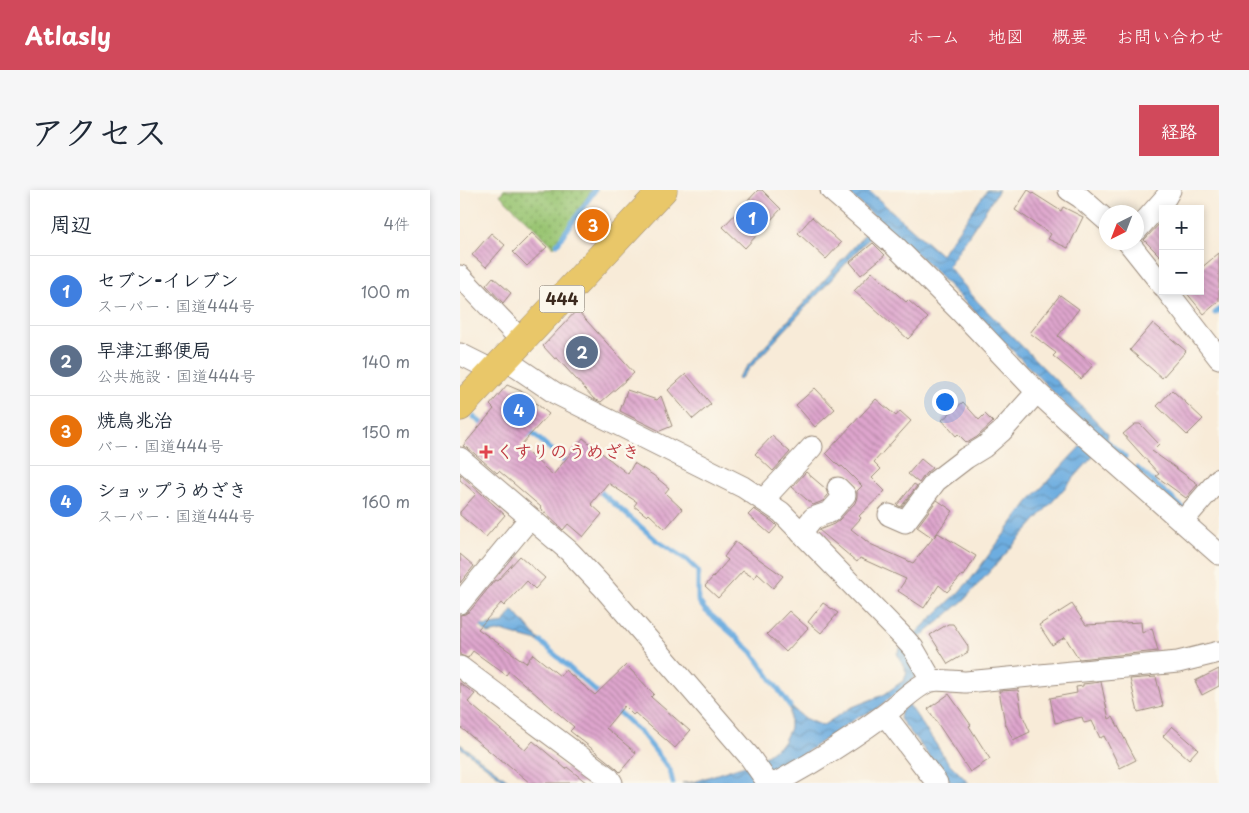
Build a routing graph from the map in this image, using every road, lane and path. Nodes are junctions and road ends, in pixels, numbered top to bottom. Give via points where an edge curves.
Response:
1 (663, 190) edge
2 (831, 190) edge
3 (1069, 190) edge
4 (1170, 190) edge
5 (1099, 214) edge
6 (1144, 222) edge
7 (1134, 250) edge
8 (460, 276) edge
9 (1159, 281) edge
10 (1170, 295) edge
11 (460, 354) edge
12 (507, 357) junction
13 (1219, 358) edge
14 (1037, 392) junction
15 (460, 407) edge
16 (812, 447) dead end
17 (460, 458) edge
18 (1219, 478) edge
19 (838, 488) dead end
20 (763, 500) junction
21 (889, 514) dead end
22 (530, 518) junction
23 (1182, 522) junction
24 (801, 533) junction
25 (1219, 554) edge
26 (460, 603) edge
27 (1219, 652) edge
28 (460, 667) edge
29 (932, 681) junction
30 (885, 715) junction
31 (612, 783) edge
32 (768, 783) edge
33 (776, 783) edge
34 (937, 783) edge

1 - 12 highway, 444
2 - 14 street via 893,244
3 - 5 street
4 - 6 street
7 - 9 street
8 - 12 street
10 - 13 street
11 - 12 street via 482,365
12 - 15 highway, 444
12 - 20 street via 555,393
14 - 21 street via 1001,432 936,481 905,522
14 - 23 street
16 - 20 street
17 - 22 street
18 - 23 street
19 - 24 street via 846,495 830,512 813,518
20 - 24 street via 781,512
22 - 26 street
22 - 32 street via 569,551 602,586 749,756
23 - 25 street
24 - 29 street via 908,643
27 - 29 street via 1170,663 966,682
28 - 31 street
29 - 30 street via 919,687
30 - 33 street
30 - 34 street

